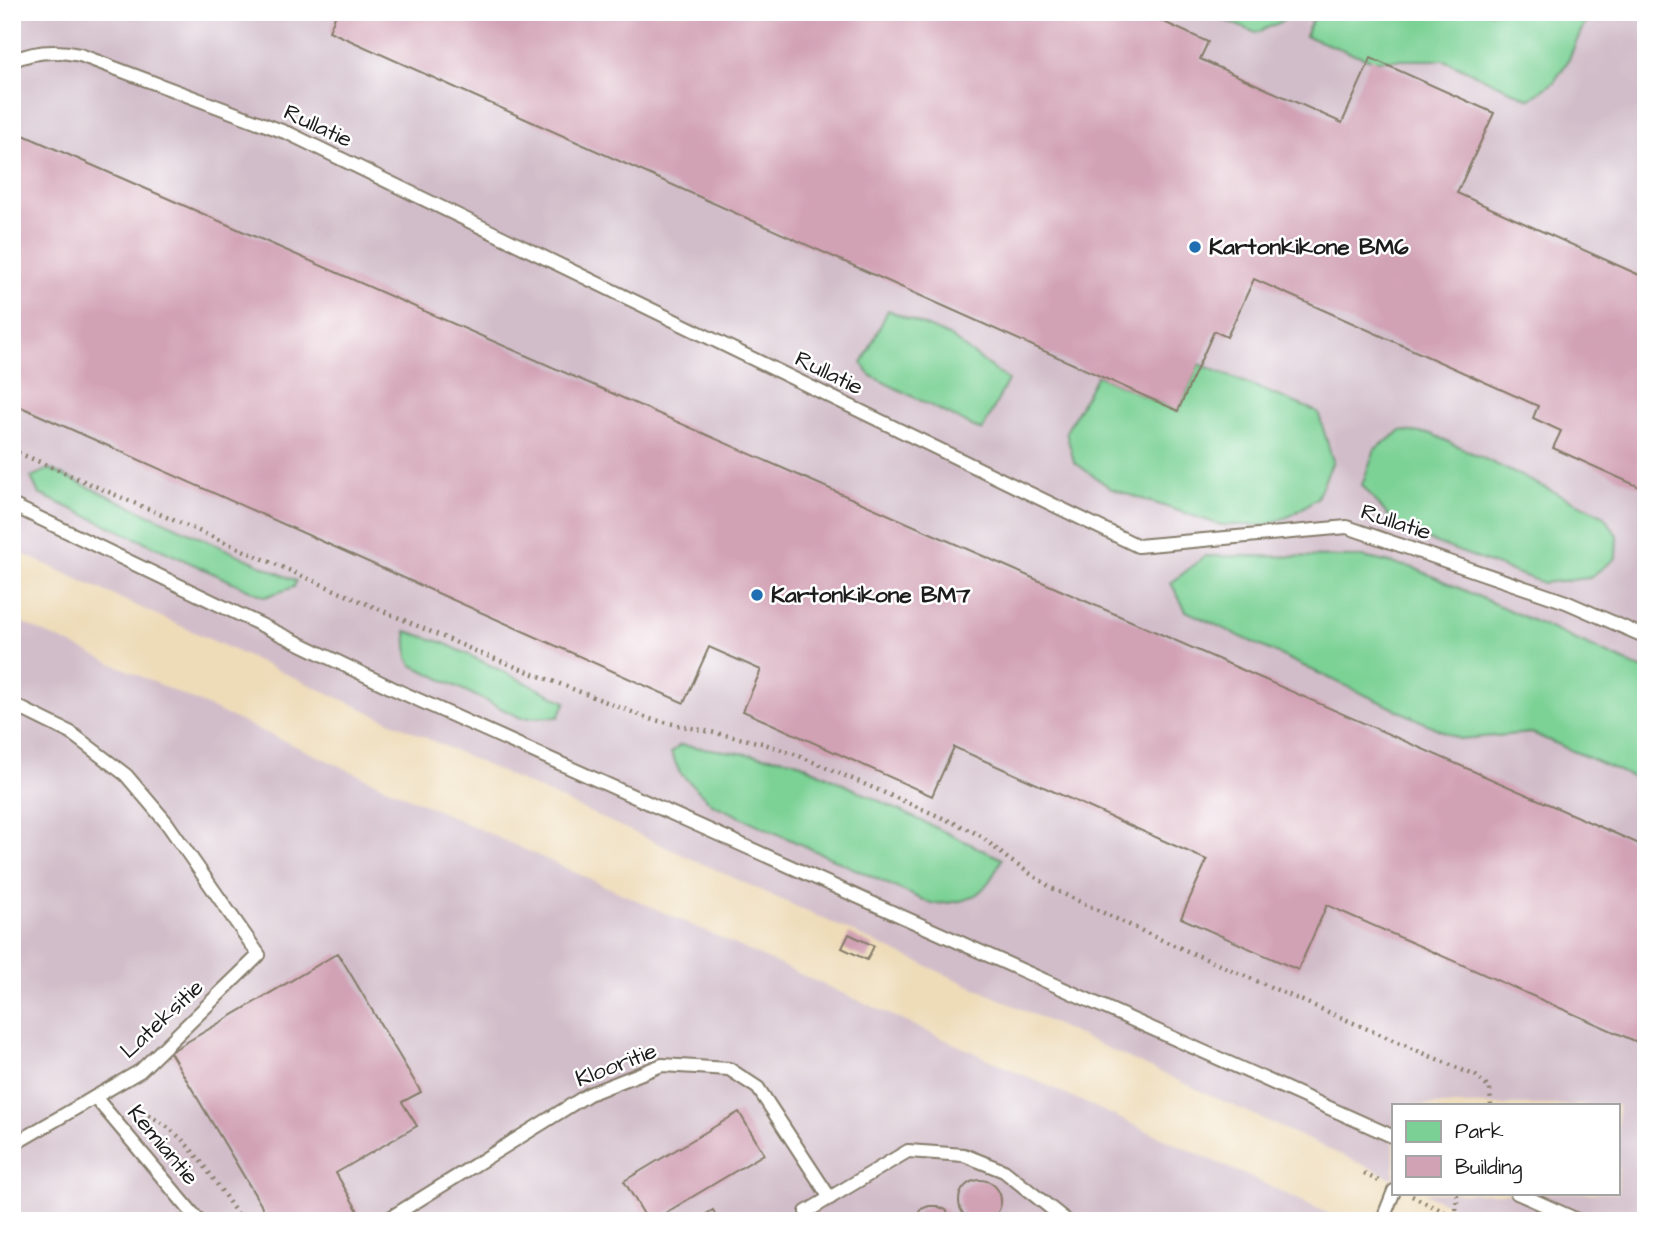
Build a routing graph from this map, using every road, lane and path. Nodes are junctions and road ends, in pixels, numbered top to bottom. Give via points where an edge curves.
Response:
1 (12, 61) edge
2 (12, 450) edge
3 (12, 505) edge
4 (1646, 637) edge
5 (12, 704) edge
6 (95, 1097) junction
7 (1491, 1104) edge
8 (1392, 1136) edge
9 (12, 1145) edge
10 (1393, 1194) edge
11 (1406, 1194) edge
12 (1457, 1194) edge
13 (1519, 1194) edge
14 (830, 1198) junction
15 (1456, 1217) junction
16 (199, 1221) edge
17 (385, 1221) edge
18 (811, 1221) edge
19 (1067, 1221) edge
20 (1382, 1221) edge
21 (1463, 1221) edge
22 (1580, 1221) edge

1 - 4 lane, Rullatie via 39,53 80,55 290,134 1138,546 1347,527 1566,602
2 - 7 path via 493,658 650,719 797,755 959,825 1055,890 1476,1076 1490,1089
3 - 8 lane via 394,689
5 - 6 lane, Lateksitie via 71,733 126,775 166,822 259,955 140,1072
6 - 9 lane, Lateksitie
6 - 16 lane, Kemiantie
10 - 20 lane
11 - 15 path
12 - 15 path
13 - 22 lane
14 - 17 lane, Klooritie via 758,1088 729,1069 662,1065 589,1094
14 - 18 lane via 806,1212
14 - 19 lane via 908,1151 964,1155 1004,1171
15 - 21 path

